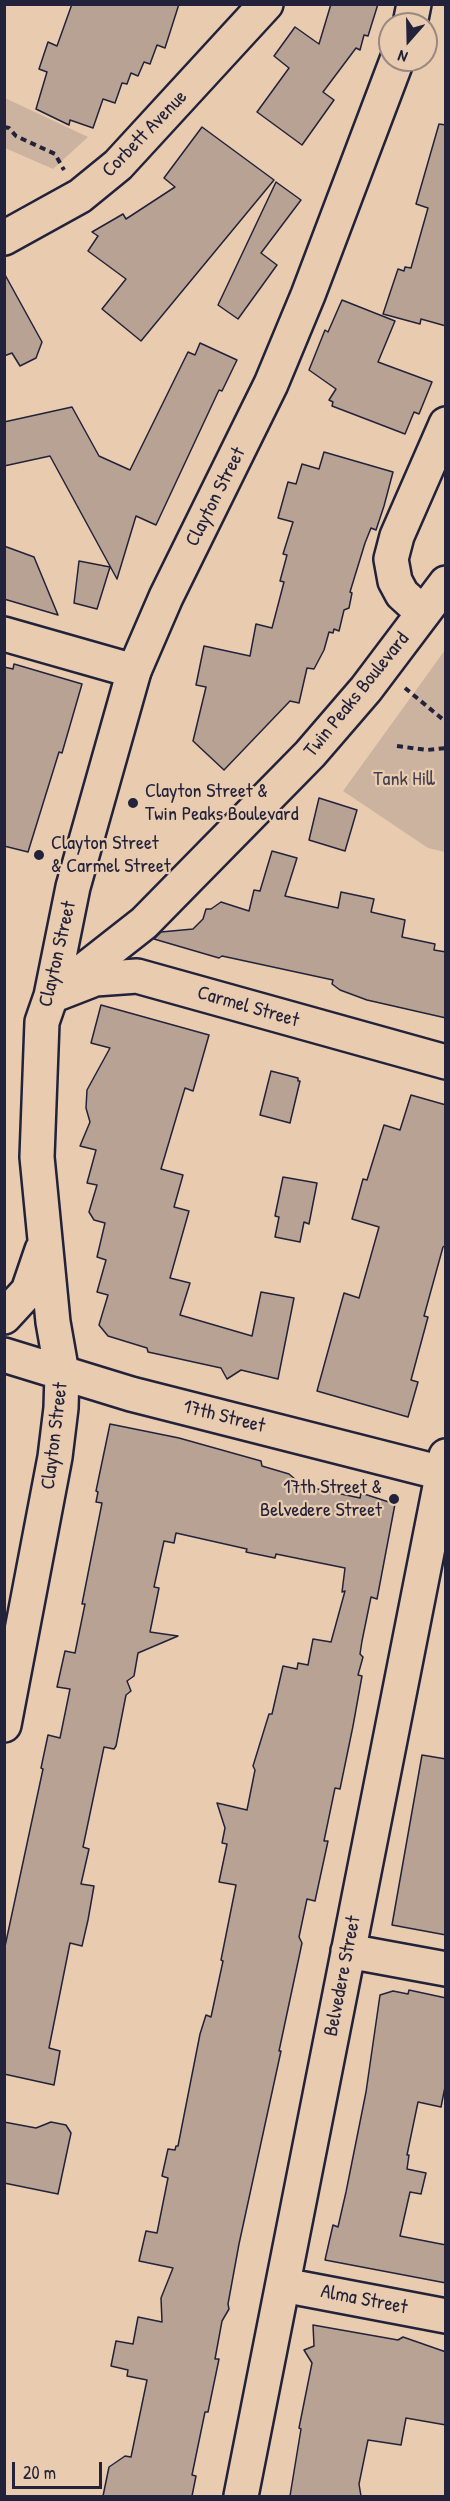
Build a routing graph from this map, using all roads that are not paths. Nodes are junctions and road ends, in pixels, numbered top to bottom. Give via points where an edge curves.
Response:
1 (266, 4) edge
2 (392, 72) edge
3 (4, 238) edge
4 (446, 424) edge
5 (446, 582) edge
6 (423, 613) junction
7 (4, 634) edge
8 (134, 671) junction
9 (51, 996) junction
10 (446, 1062) edge
11 (45, 1243) junction
12 (4, 1317) edge
13 (4, 1355) edge
14 (62, 1372) junction
15 (444, 1468) edge
16 (4, 1725) edge
17 (348, 1951) junction
18 (446, 1970) edge
19 (283, 2285) junction
20 (446, 2316) edge
21 (241, 2496) edge

1 - 3 street, Corbett Avenue via 118,165 80,196
2 - 8 street, Clayton Street via 271,384
4 - 6 street via 397,536 391,559 402,594
5 - 6 street, Twin Peaks Boulevard
6 - 9 street, Twin Peaks Boulevard via 324,739 158,910
7 - 8 street
8 - 9 street, Clayton Street via 73,887
9 - 10 street, Carmel Street via 95,979 137,976
9 - 11 street, Clayton Street via 40,1035 36,1157
11 - 12 street via 28,1291
11 - 14 street, Clayton Street
13 - 14 street, 17th Street
14 - 15 street, 17th Street via 131,1394
14 - 16 street, Clayton Street via 55,1457
15 - 17 street, Belvedere Street
17 - 18 street
17 - 19 street, Belvedere Street
19 - 20 street, Alma Street
19 - 21 street, Belvedere Street

